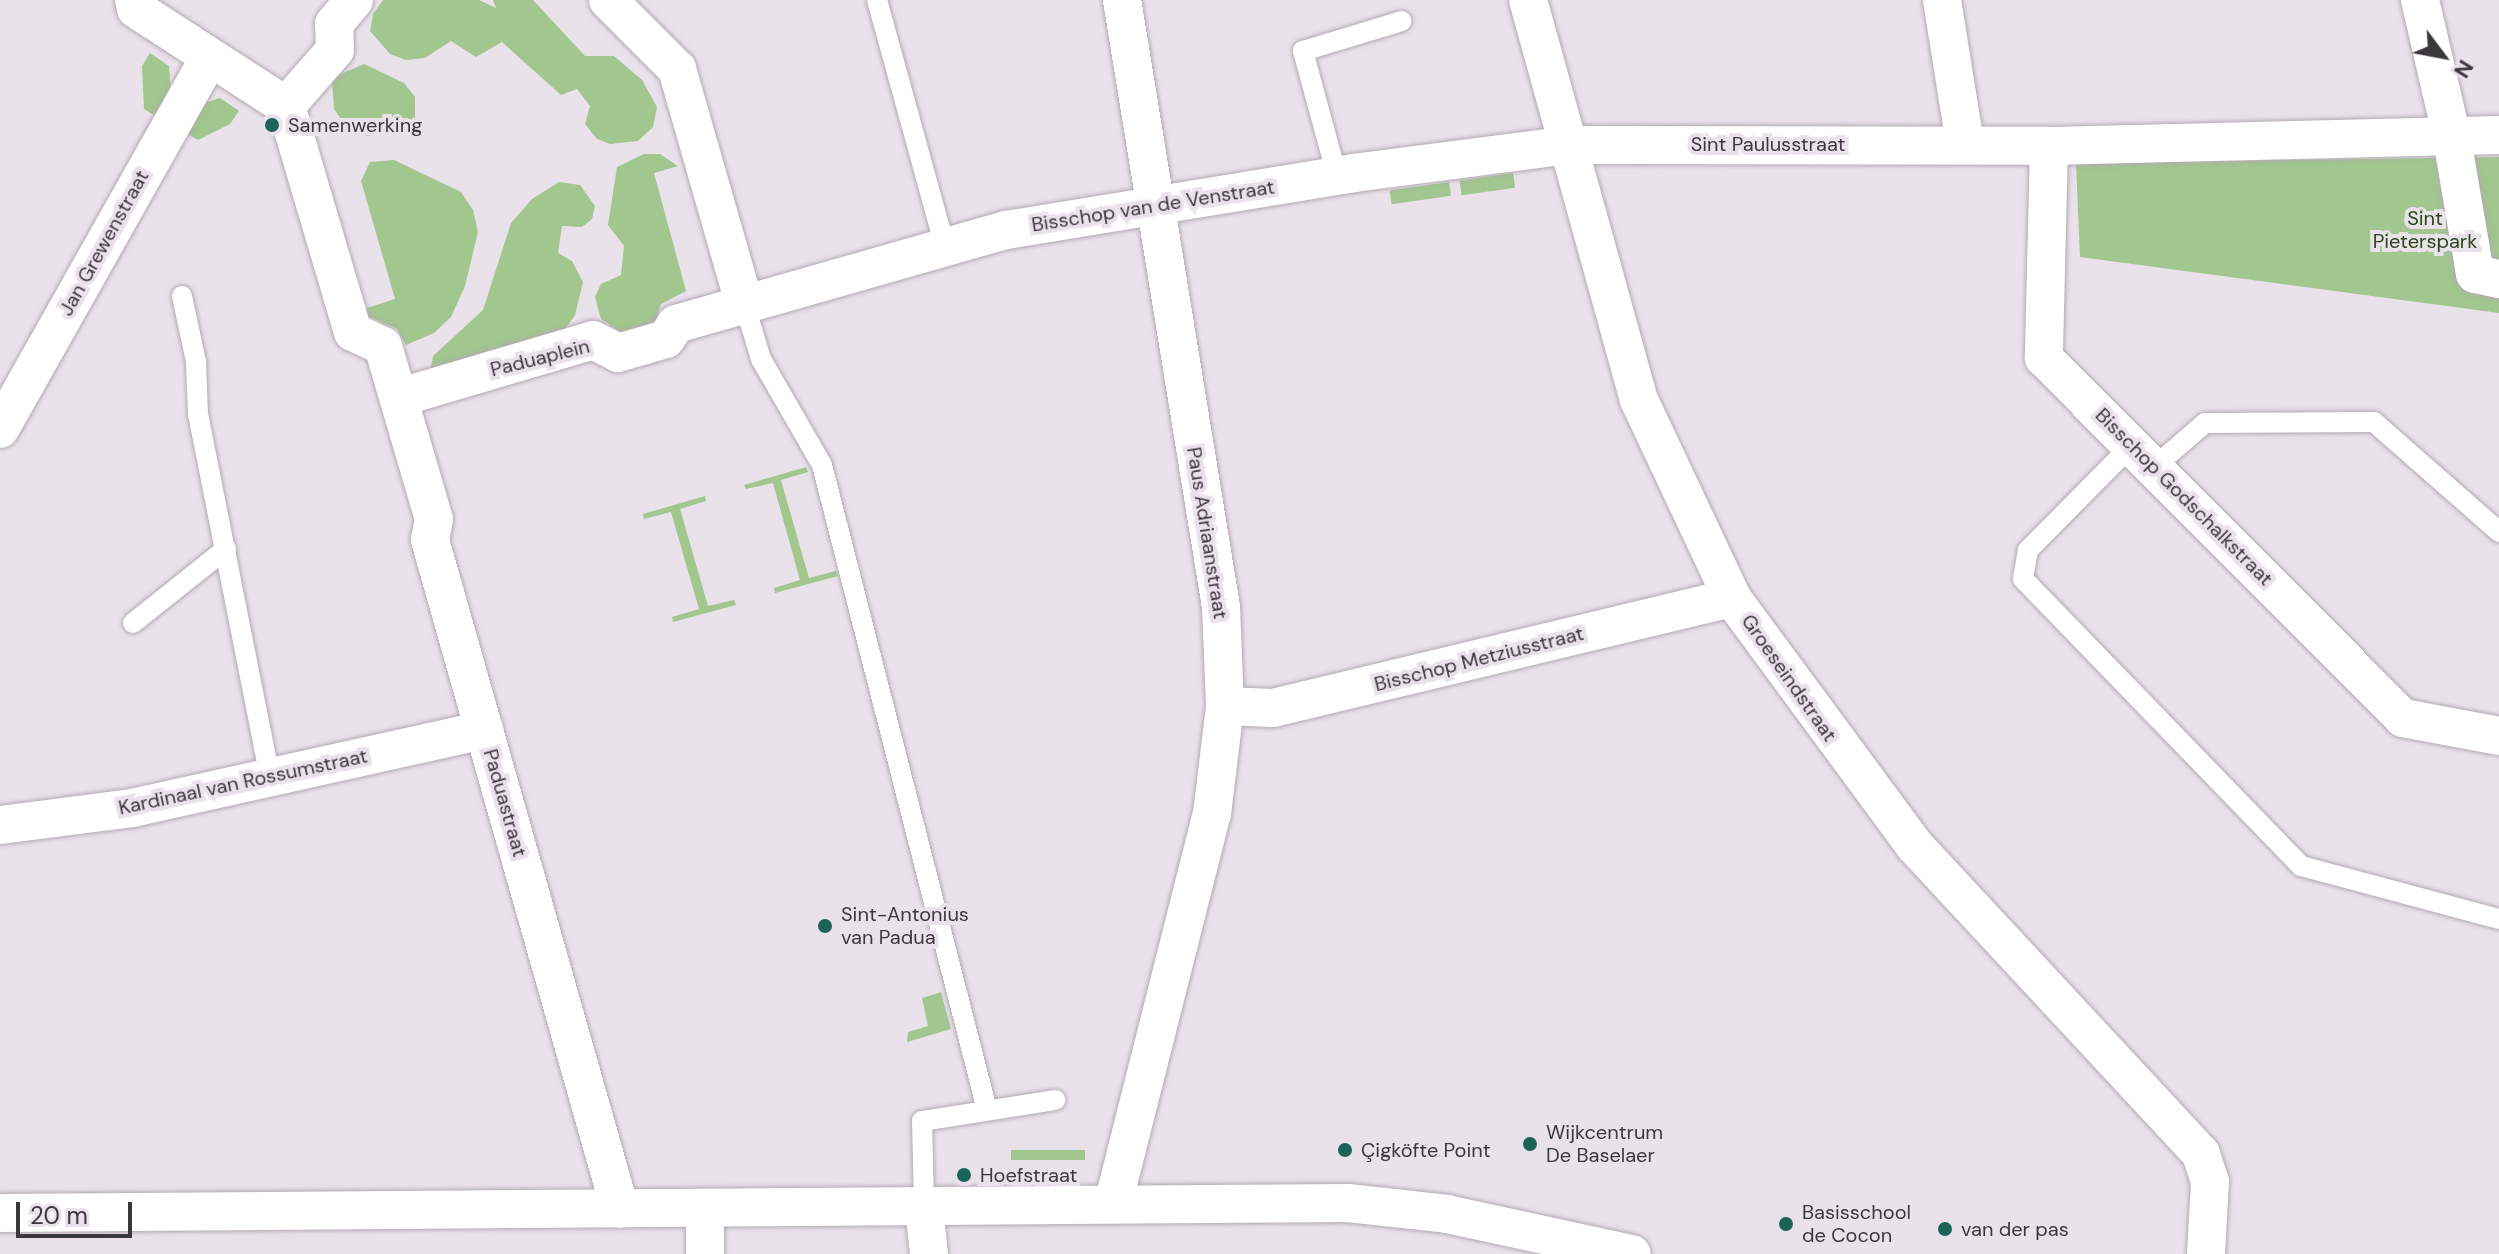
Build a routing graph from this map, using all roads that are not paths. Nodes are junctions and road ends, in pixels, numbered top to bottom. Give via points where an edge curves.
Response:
1 (134, 0) edge
2 (354, 0) edge
3 (608, 0) edge
4 (877, 0) edge
5 (1122, 0) edge
6 (1528, 0) edge
7 (1942, 0) edge
8 (2420, 0) edge
9 (1402, 21) dead end
10 (209, 58) junction
11 (286, 106) junction
12 (2451, 133) junction
13 (2499, 135) edge
14 (1965, 143) junction
15 (1570, 145) junction
16 (2049, 146) junction
17 (1337, 176) junction
18 (1158, 204) junction
19 (945, 247) junction
20 (2487, 276) edge
21 (182, 296) dead end
22 (744, 303) junction
23 (401, 397) junction
24 (0, 429) edge
25 (2143, 456) junction
26 (2499, 532) edge
27 (226, 549) junction
28 (1732, 598) junction
29 (133, 623) dead end
30 (1225, 706) junction
31 (484, 730) junction
32 (2499, 736) edge
33 (270, 777) junction
34 (0, 825) edge
35 (2499, 919) edge
36 (1055, 1100) dead end
37 (987, 1110) junction
38 (1113, 1204) junction
39 (924, 1207) junction
40 (620, 1209) junction
41 (705, 1210) junction
42 (0, 1213) edge
43 (1617, 1252) edge
44 (705, 1254) edge
45 (929, 1254) edge
46 (2206, 1254) edge

1 - 10 street via 136,9
2 - 11 street via 334,24 335,50
3 - 22 street via 677,69
4 - 19 lane
5 - 18 street, Paus Adriaanstraat
6 - 15 street, Groeseindstraat
7 - 14 street
8 - 12 street
9 - 17 lane via 1303,51
10 - 11 street
10 - 24 street, Jan Grewenstraat
11 - 23 street via 353,332 383,346
12 - 13 street
12 - 16 street
12 - 20 street
14 - 15 street, Sint Paulusstraat
14 - 16 street
15 - 17 street, Bisschop van de Venstraat
15 - 28 street, Groeseindstraat via 1639,400
16 - 25 street, Bisschop Godschalkstraat via 2044,358
17 - 18 street, Bisschop van de Venstraat
18 - 19 street, Bisschop van de Venstraat via 1007,230
18 - 30 street, Paus Adriaanstraat via 1161,251 1221,607
19 - 22 street, Bisschop van de Venstraat
21 - 27 lane via 196,362 198,414
22 - 23 street, Paduaplein via 676,324 666,339 618,353 593,340
22 - 37 lane via 761,359 822,465
23 - 31 street, Paduastraat via 434,519 430,540
25 - 26 lane via 2205,423 2374,422
25 - 32 street, Bisschop Godschalkstraat via 2403,718
25 - 35 lane via 2028,550 2023,579 2301,866
27 - 29 lane
27 - 33 lane
28 - 30 street, Bisschop Metziusstraat via 1273,708
28 - 46 street, Groeseindstraat via 1914,845 2201,1154 2210,1182
30 - 38 street, Paus Adriaanstraat via 1212,814
31 - 33 street, Kardinaal van Rossumstraat
31 - 40 street, Paduastraat
33 - 34 street, Kardinaal van Rossumstraat via 132,808
36 - 37 lane
37 - 39 lane via 922,1121
38 - 39 street
38 - 43 street via 1348,1203 1447,1214
39 - 41 street
39 - 45 street
40 - 41 street
40 - 42 street
41 - 44 street

